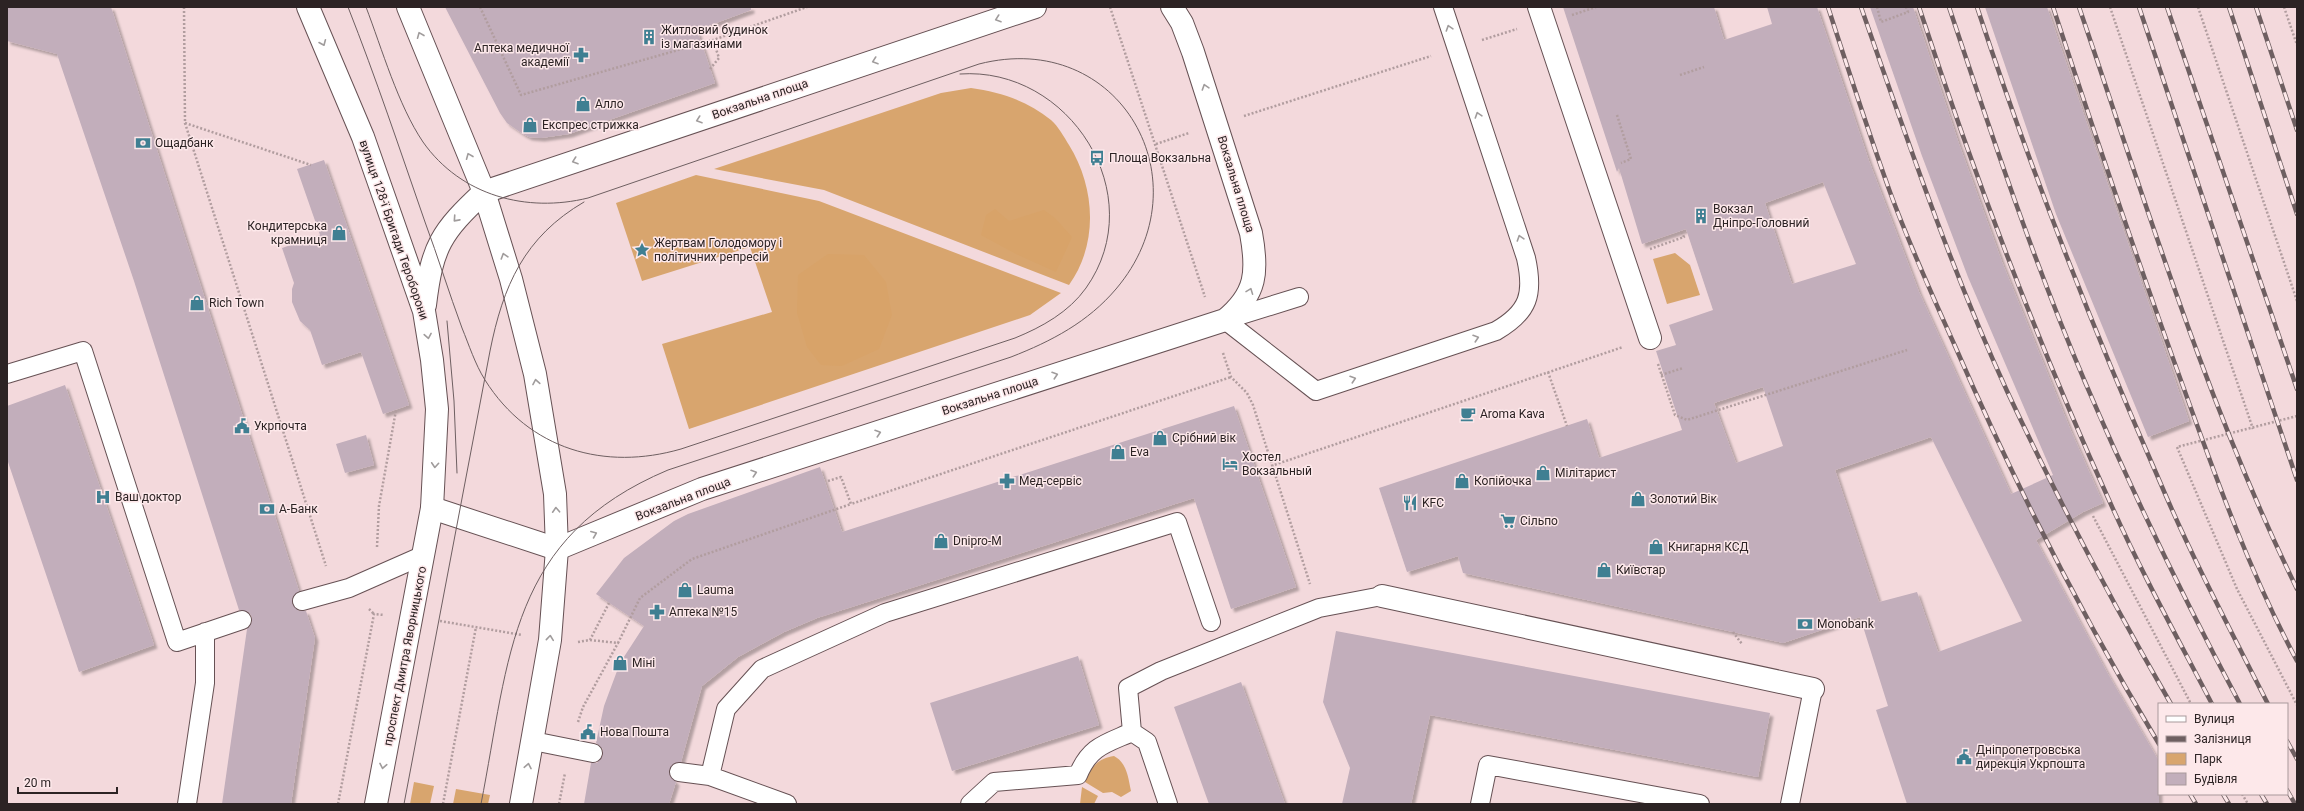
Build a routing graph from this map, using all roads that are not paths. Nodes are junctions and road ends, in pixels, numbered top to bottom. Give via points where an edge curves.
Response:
1 (308, 7) edge
2 (408, 7) edge
3 (1035, 7) edge
4 (1172, 7) edge
5 (1443, 7) edge
6 (1541, 14) edge
7 (484, 192) junction
8 (1299, 297) dead end
9 (424, 311) junction
10 (1220, 322) junction
11 (1650, 338) road end
12 (7, 374) edge
13 (432, 508) junction
14 (558, 549) junction
15 (424, 555) junction
16 (1382, 596) joint
17 (302, 601) dead end
18 (242, 620) dead end
19 (1210, 622) dead end
20 (205, 632) junction
21 (1813, 689) joint
22 (1132, 732) junction
23 (533, 741) junction
24 (593, 753) dead end
25 (679, 772) dead end
26 (710, 776) junction
27 (187, 804) edge
28 (376, 804) edge
29 (521, 804) edge
30 (787, 804) edge
31 (970, 804) edge
32 (1168, 804) edge
33 (1480, 804) edge
34 (1700, 804) edge
35 (1790, 804) edge

1 -> 9 street, вулиця 128-ї Бригади Тероборони via 364,137
7 -> 2 street
3 -> 7 street, Вокзальна площа
10 -> 4 street, Вокзальна площа via 1239,309 1250,293 1255,273 1255,253 1217,124 1182,22
10 -> 5 lane via 1316,391 1496,331 1514,321 1527,302 1531,280
6 - 11 street
7 -> 9 street via 444,233 435,250 428,276
14 -> 7 street via 555,494 535,374 511,279
8 - 10 lane
9 -> 13 street, вулиця 128-ї Бригади Тероборони via 437,409
14 -> 10 street, Вокзальна площа via 702,490
12 - 20 lane via 83,351 178,642
13 - 14 street
13 - 15 street, проспект Дмитра Яворницького
23 -> 14 street via 550,640
15 - 17 lane via 349,588
15 -> 28 street, проспект Дмитра Яворницького
16 - 21 street
16 - 22 lane via 1319,608 1161,671 1128,688
18 - 20 lane
19 - 26 lane via 1177,522 884,612 762,669 726,709
20 - 27 lane via 205,683
21 - 35 lane
22 - 31 lane via 1096,748 1084,760 1078,775 994,782
22 - 32 lane via 1147,742
23 - 24 lane
29 -> 23 street
25 - 26 lane
26 - 30 lane
33 - 34 lane via 1488,765

